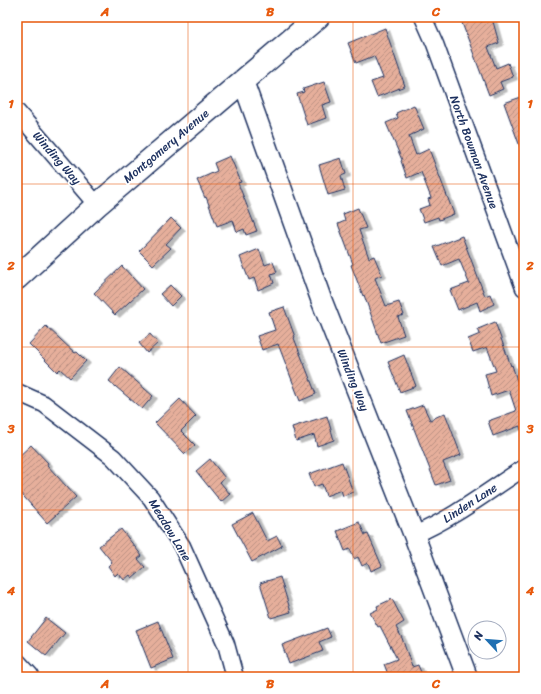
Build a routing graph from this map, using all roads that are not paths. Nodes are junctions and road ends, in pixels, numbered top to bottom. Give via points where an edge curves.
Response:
1 (318, 17) edge
2 (423, 17) edge
3 (243, 80) junction
4 (17, 112) edge
5 (97, 204) junction
6 (17, 278) edge
7 (524, 288) edge
8 (17, 392) edge
9 (524, 468) edge
10 (414, 535) junction
11 (17, 664) edge
12 (29, 677) edge
13 (235, 677) edge
14 (467, 677) edge

1 - 3 main road, Montgomery Avenue
2 - 7 street, North Bowman Avenue
3 - 5 main road, Montgomery Avenue
3 - 10 street, Winding Way via 321,299
4 - 5 street, Winding Way
5 - 6 main road, Montgomery Avenue
8 - 13 street, Meadow Lane via 44,404 113,457 151,498 182,546 226,644
9 - 10 street, Linden Lane via 452,516
10 - 14 street, Winding Way
11 - 12 street

